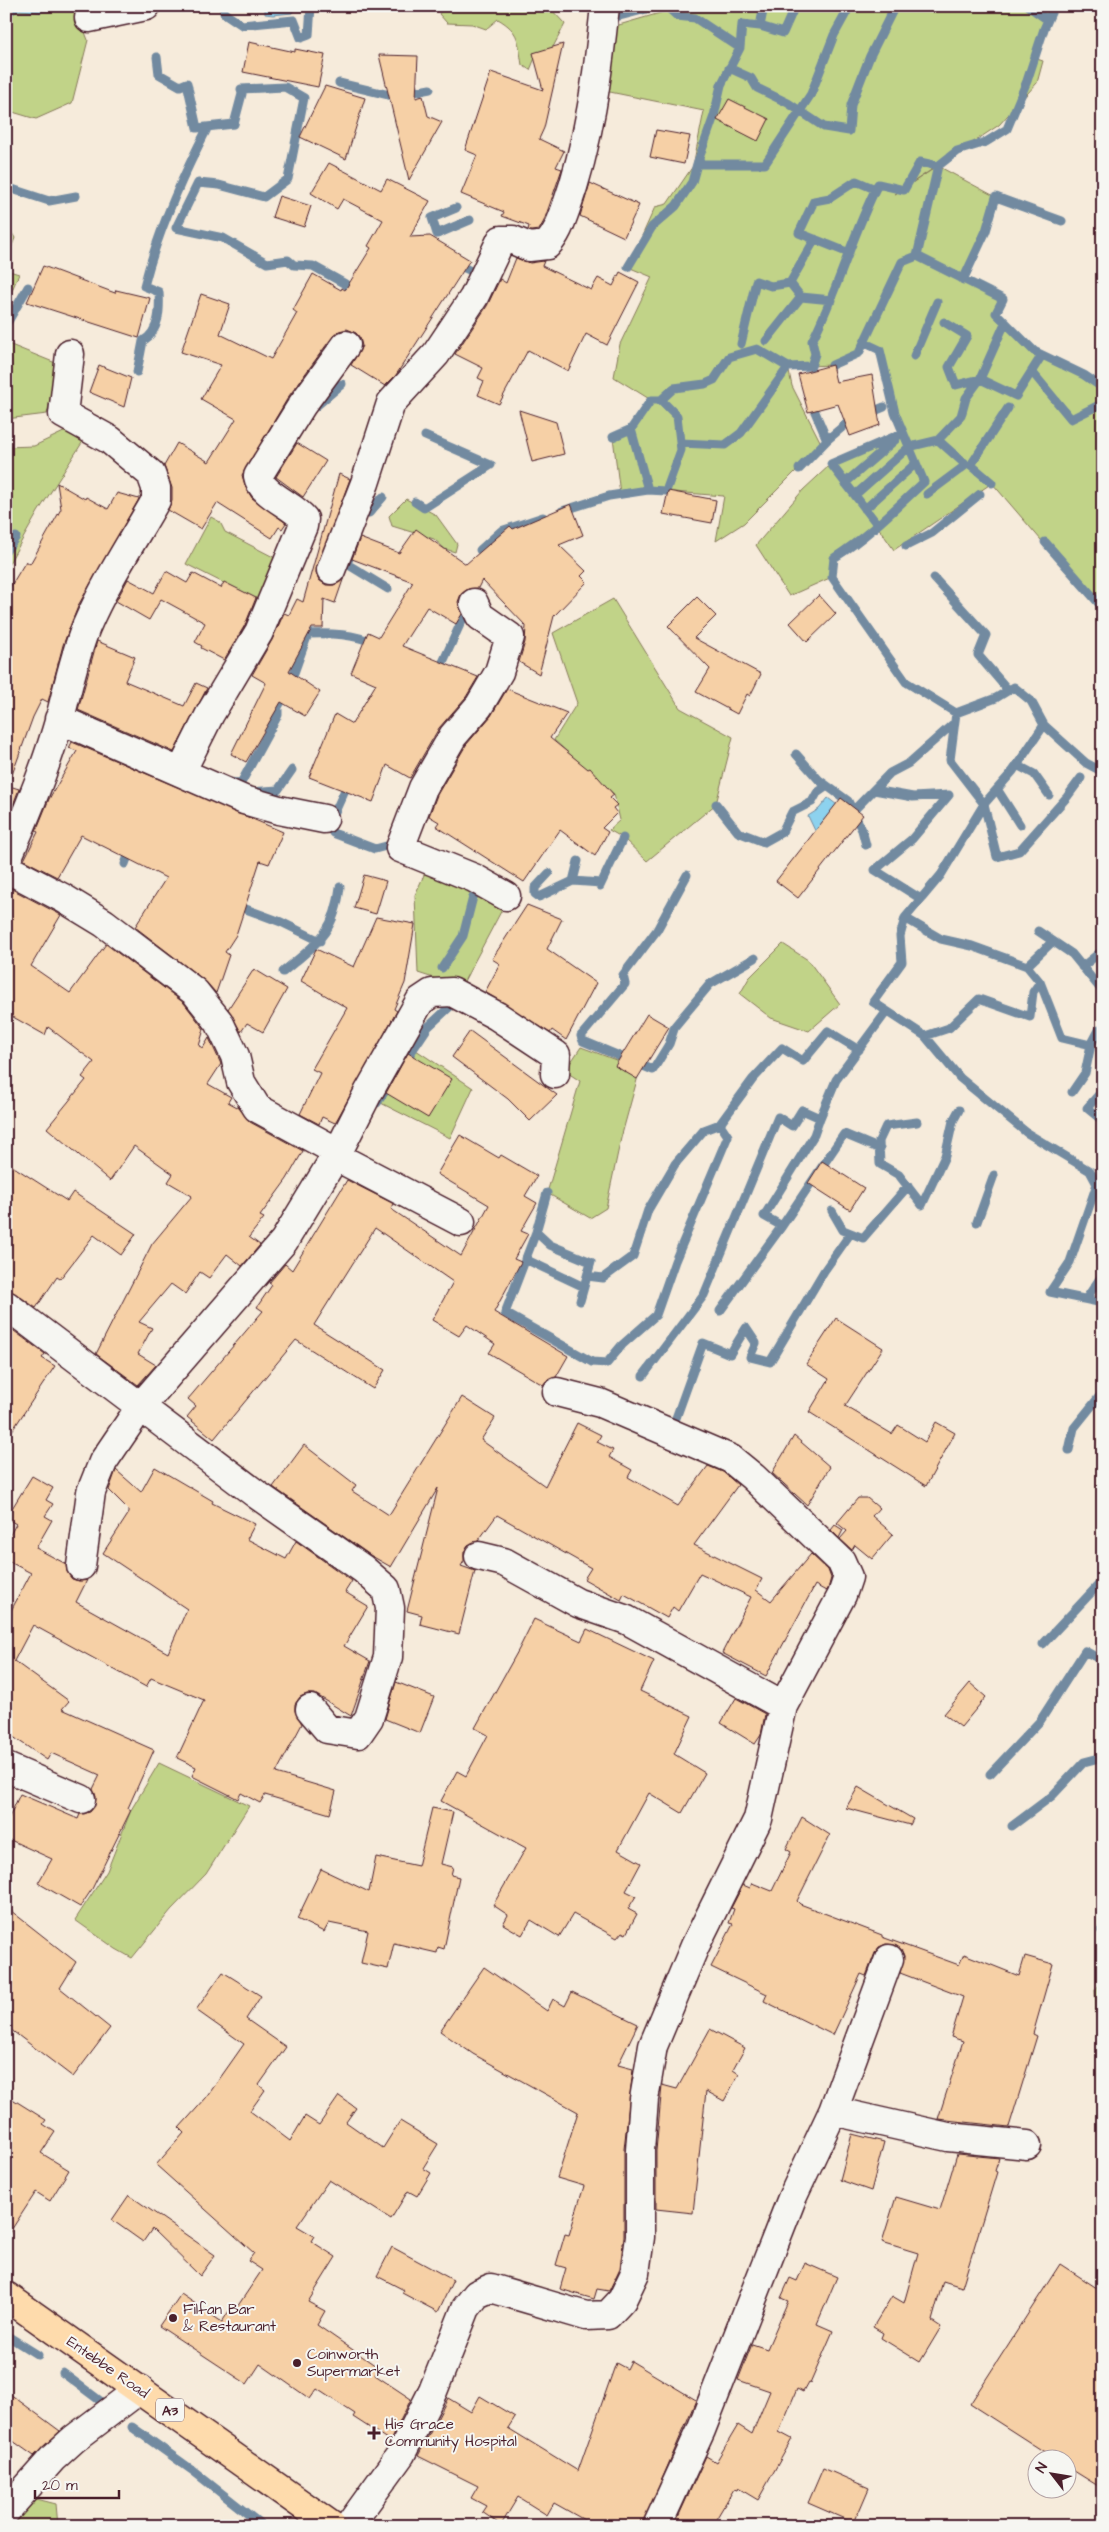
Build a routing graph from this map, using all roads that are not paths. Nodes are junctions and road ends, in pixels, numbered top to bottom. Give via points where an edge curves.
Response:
1 (146, 6) edge
2 (605, 6) edge
3 (89, 18) dead end
4 (346, 345) dead end
5 (70, 354) dead end
6 (331, 570) dead end
7 (474, 602) dead end
8 (60, 718) junction
9 (181, 772) junction
10 (324, 819) dead end
11 (6, 861) edge
12 (6, 868) edge
13 (506, 896) dead end
14 (554, 1074) dead end
15 (337, 1154) junction
16 (461, 1222) dead end
17 (6, 1305) edge
18 (557, 1392) dead end
19 (141, 1406) junction
20 (479, 1556) dead end
21 (81, 1566) dead end
22 (783, 1706) junction
23 (310, 1710) dead end
24 (6, 1767) edge
25 (81, 1799) dead end
26 (890, 1959) dead end
27 (833, 2112) junction
28 (1027, 2145) dead end
29 (6, 2296) edge
30 (140, 2389) junction
31 (6, 2511) edge
32 (332, 2526) edge
33 (349, 2526) edge
34 (657, 2526) edge

1 - 3 street
2 - 6 street via 599,69 587,128 574,184 555,236 548,245 529,247 513,240 501,240 474,297 436,354 391,403 365,483
4 - 9 street via 302,405 258,476 265,488 298,512 304,519 303,526 259,632 210,714
5 - 8 street via 63,414 110,440 151,474 156,500 107,584 86,628 70,672
7 - 13 street via 480,616 510,637 499,672 480,706 454,736 424,788 400,848 474,878
8 - 9 street
8 - 11 street via 34,797
9 - 10 street via 244,800
12 - 15 street via 104,923 195,992 220,1022 235,1056 241,1082 257,1108
14 - 15 street via 556,1055 497,1016 452,992 432,993 420,1001
15 - 16 street
15 - 19 street via 284,1241
17 - 19 street
18 - 22 street via 600,1403 731,1460 754,1477 841,1561 848,1577 842,1595
19 - 21 street via 103,1462 91,1492
19 - 23 street via 256,1494 363,1569 386,1590 390,1608 388,1657 369,1718 358,1734 327,1729
20 - 22 street via 504,1562 578,1602 627,1620
22 - 33 street via 758,1819 695,1946 653,2046 640,2150 640,2237 635,2273 622,2300 608,2314 586,2316 491,2288 477,2294 466,2308 433,2391 401,2454
24 - 25 street
26 - 27 street
27 - 28 street via 948,2137
27 - 34 street via 792,2198 701,2430
29 - 30 main road, Entebbe Road / A3
30 - 31 street via 53,2458
30 - 32 main road, Entebbe Road / A3

